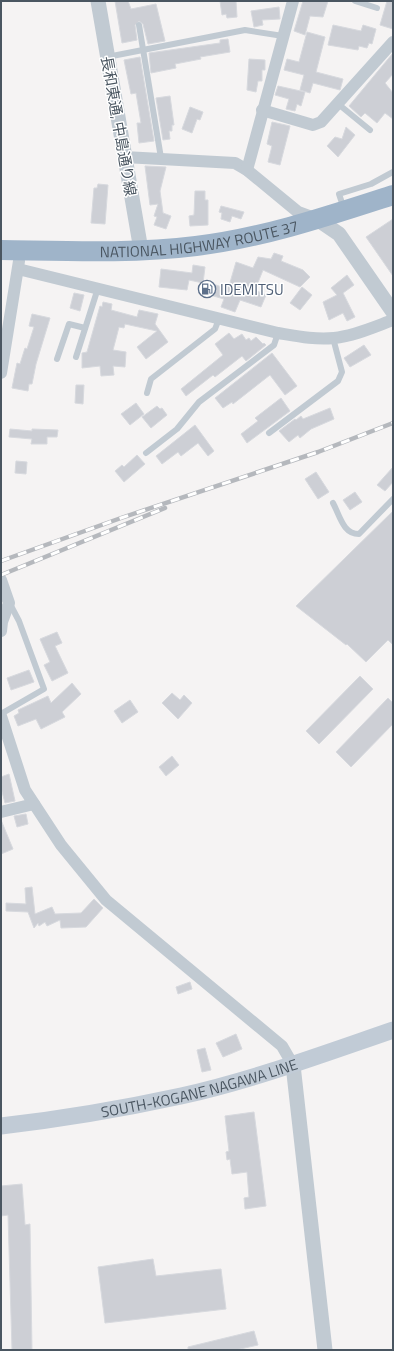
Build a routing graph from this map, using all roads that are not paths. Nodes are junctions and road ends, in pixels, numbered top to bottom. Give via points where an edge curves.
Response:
1 (98, 1) edge
2 (292, 1) edge
3 (355, 1) edge
4 (377, 8) dead end
5 (139, 24) dead end
6 (283, 36) junction
7 (392, 46) edge
8 (143, 50) junction
9 (107, 57) junction
10 (337, 104) junction
11 (262, 110) junction
12 (370, 130) dead end
13 (124, 157) junction
14 (161, 158) junction
15 (247, 170) junction
16 (393, 172) edge
17 (393, 195) edge
18 (344, 211) junction
19 (317, 219) junction
20 (142, 250) junction
21 (13, 257) edge
22 (98, 288) junction
23 (393, 312) edge
24 (219, 319) junction
25 (393, 320) edge
26 (85, 328) junction
27 (278, 333) junction
28 (333, 338) junction
29 (76, 357) dead end
30 (57, 359) dead end
31 (1, 373) edge
32 (147, 393) dead end
33 (269, 433) dead end
34 (146, 453) dead end
35 (393, 499) edge
36 (334, 504) dead end
37 (1, 580) edge
38 (9, 603) junction
39 (1, 631) edge
40 (1, 715) edge
41 (34, 804) junction
42 (1, 812) edge
43 (393, 1030) edge
44 (293, 1065) junction
45 (1, 1126) edge
46 (325, 1350) edge

1 - 9 street, 長和東通, 中島通り線
2 - 6 street
3 - 4 lane
5 - 8 lane
6 - 8 lane via 245,30
6 - 11 street
7 - 10 street
8 - 9 lane
8 - 14 lane
9 - 13 street, 長和東通, 中島通り線
10 - 11 street via 321,122 313,125
10 - 12 lane
11 - 15 street
13 - 14 street
13 - 20 street, 長和東通, 中島通り線
14 - 15 street via 235,163
15 - 19 street via 298,212
16 - 18 lane via 371,184 339,194
17 - 18 highway, NATIONAL HIGHWAY ROUTE 37
18 - 19 highway, NATIONAL HIGHWAY ROUTE 37
19 - 20 highway, NATIONAL HIGHWAY ROUTE 37 via 249,237 196,246
19 - 23 street via 339,234
20 - 21 highway, NATIONAL HIGHWAY ROUTE 37
21 - 22 street
21 - 31 street
22 - 24 street
22 - 26 lane
24 - 27 street
24 - 32 lane via 215,329 151,379
25 - 28 street via 367,330
26 - 29 lane
26 - 30 lane via 69,324
27 - 28 street via 307,338
27 - 34 lane via 274,345 200,402 177,429
28 - 33 lane via 342,372 338,381
35 - 36 lane via 359,534 352,534 346,530
37 - 38 street
38 - 39 street
38 - 40 lane via 19,622 44,689
40 - 41 street via 25,790
41 - 42 street
41 - 44 street via 61,845 106,900 282,1046
43 - 44 main road, SOUTH-KOGANE NAGAWA LINE
44 - 45 main road, SOUTH-KOGANE NAGAWA LINE via 182,1096 74,1118
44 - 46 street

